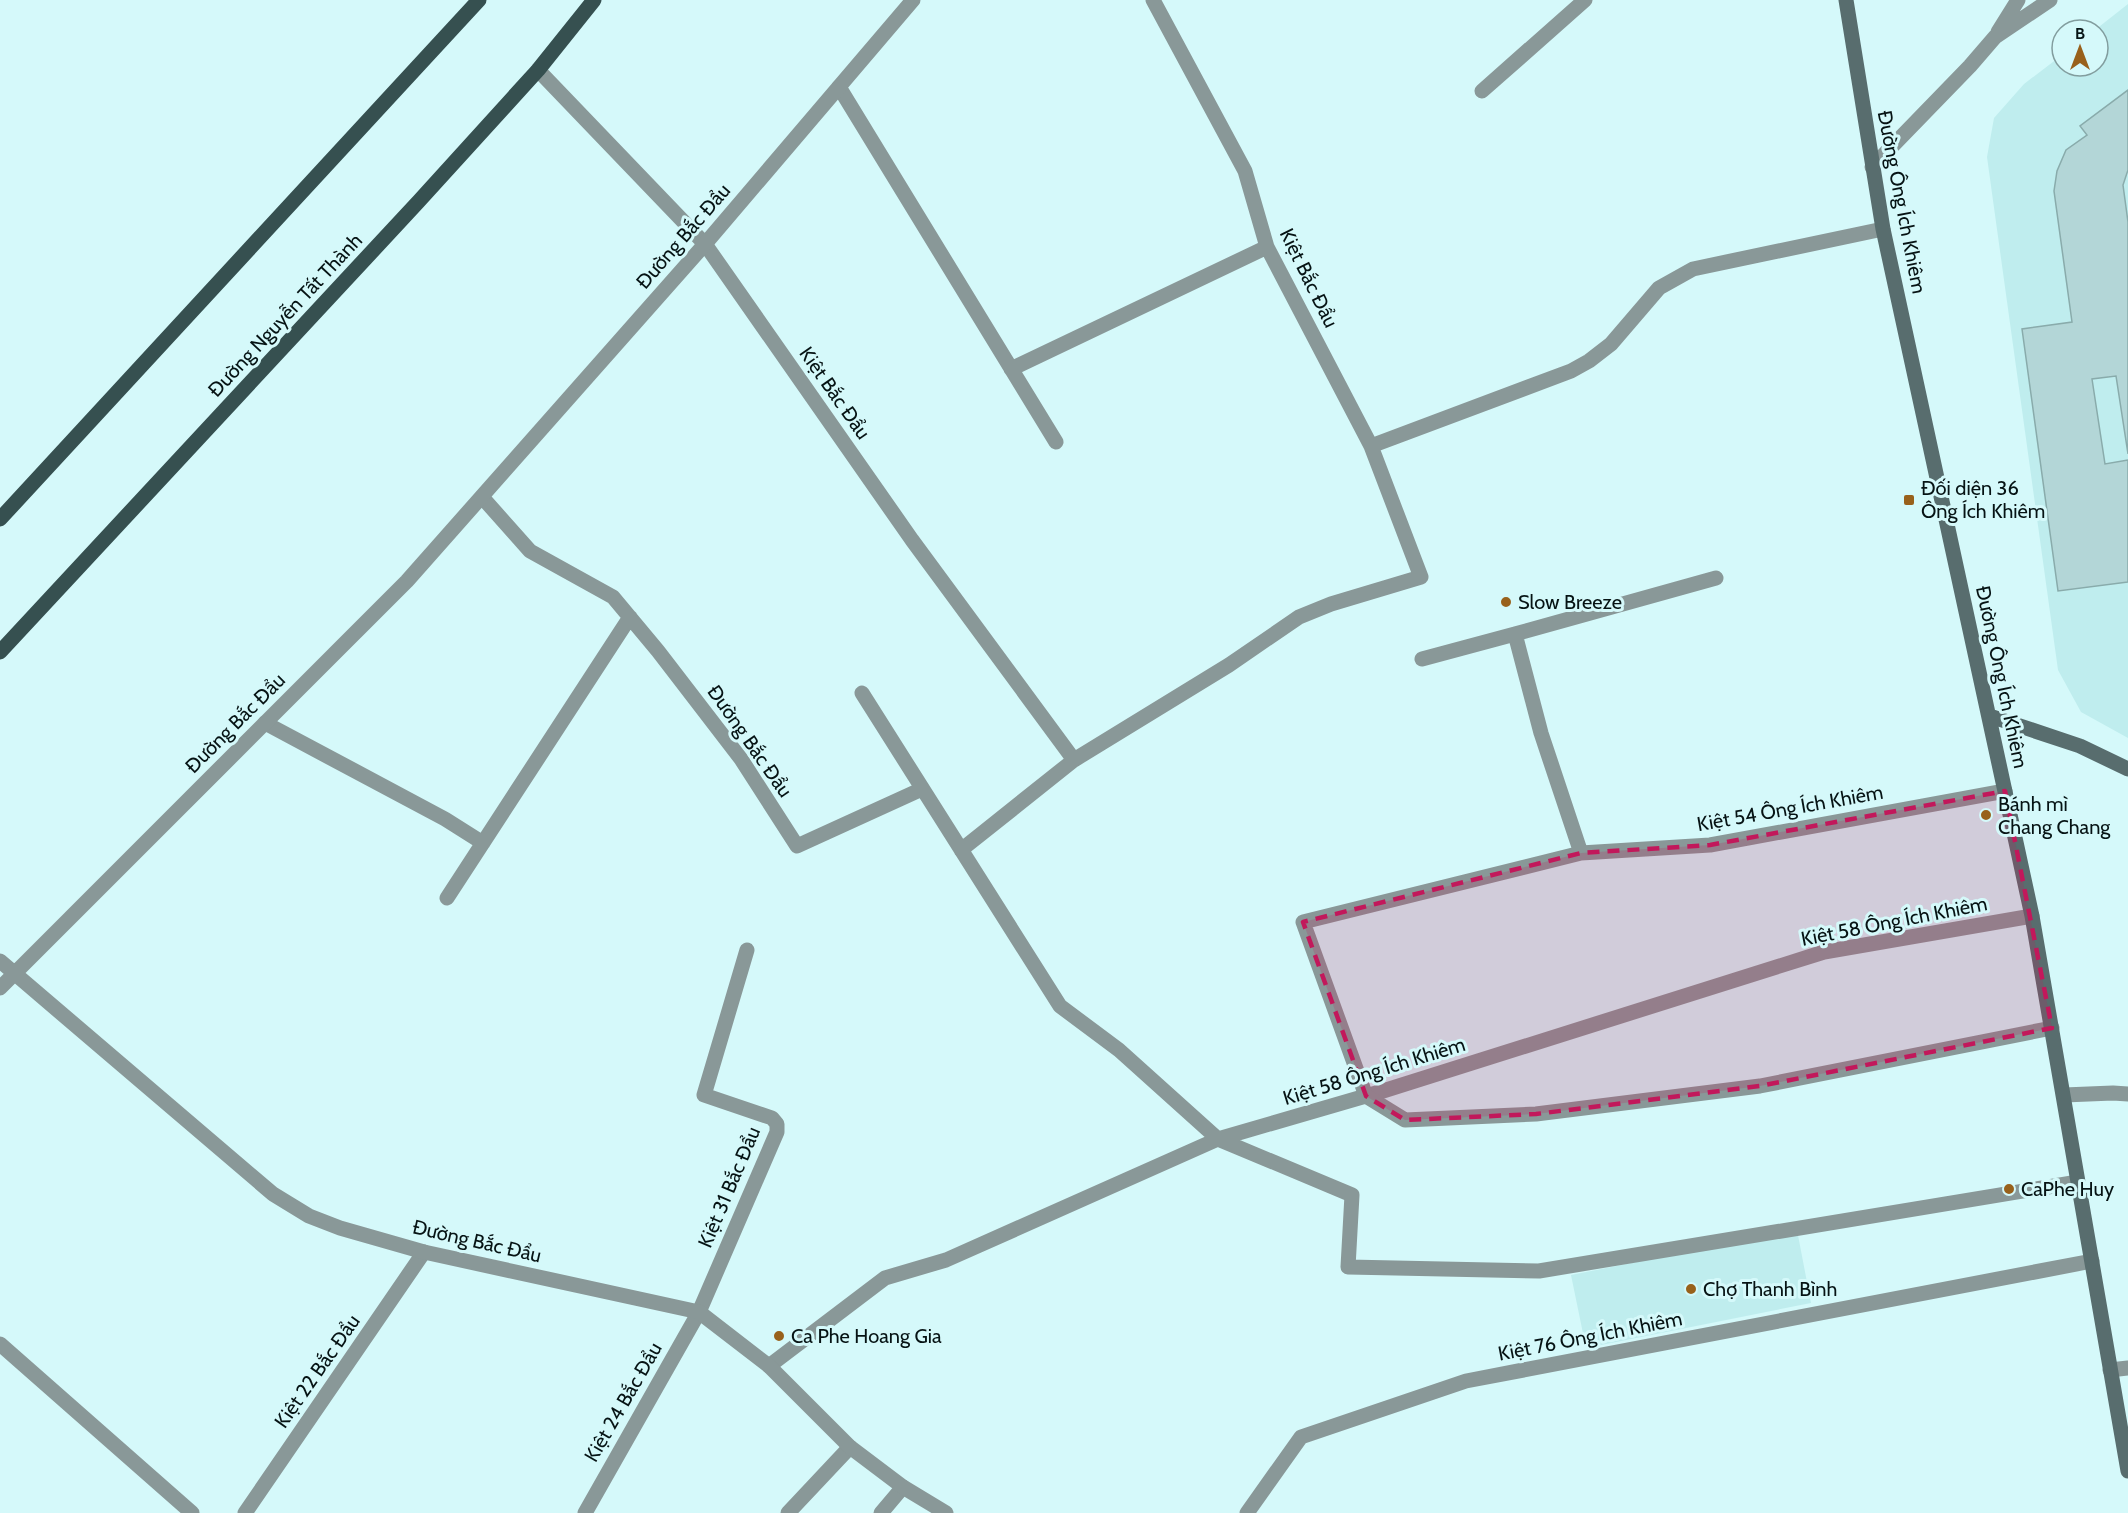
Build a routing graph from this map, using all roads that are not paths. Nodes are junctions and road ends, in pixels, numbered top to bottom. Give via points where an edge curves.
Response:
1 (479, 0) edge
2 (594, 0) edge
3 (913, 0) edge
4 (1153, 0) edge
5 (1585, 0) edge
6 (1846, 0) edge
7 (2018, 0) edge
8 (2050, 0) edge
9 (1995, 37) junction
10 (538, 70) junction
11 (839, 87) junction
12 (1482, 91) dead end
13 (1872, 167) junction
14 (1883, 229) junction
15 (705, 244) junction
16 (1267, 247) junction
17 (1011, 369) junction
18 (1056, 442) dead end
19 (1371, 446) junction
20 (482, 496) junction
21 (0, 519) edge
22 (1716, 578) dead end
23 (630, 617) junction
24 (1515, 634) junction
25 (0, 652) edge
26 (1422, 659) dead end
27 (862, 693) dead end
28 (1990, 716) junction
29 (265, 723) junction
30 (1074, 760) junction
31 (2128, 769) edge
32 (922, 789) junction
33 (2005, 791) junction
34 (483, 843) junction
35 (961, 850) junction
36 (1581, 854) junction
37 (447, 897) dead end
38 (2032, 916) junction
39 (747, 950) dead end
40 (0, 961) edge
41 (14, 974) junction
42 (0, 988) edge
43 (2052, 1028) junction
44 (2128, 1094) edge
45 (2064, 1095) junction
46 (1366, 1096) junction
47 (1218, 1139) junction
48 (2078, 1182) junction
49 (424, 1252) junction
50 (2092, 1261) junction
51 (699, 1312) junction
52 (0, 1344) edge
53 (769, 1366) junction
54 (2128, 1368) edge
55 (2110, 1370) junction
56 (850, 1447) junction
57 (2128, 1471) edge
58 (903, 1487) junction
59 (192, 1513) edge
60 (245, 1513) edge
61 (585, 1513) edge
62 (788, 1513) edge
63 (881, 1513) edge
64 (946, 1513) edge
65 (1247, 1513) edge

1 - 21 main road
2 - 10 main road, Đường Nguyễn Tất Thành
3 - 11 street, Đường Bắc Đẩu
4 - 16 street, Kiệt Bắc Đẩu via 1245,171
5 - 12 street
6 - 13 main road, Đường Ông Ích Khiêm
7 - 9 street
8 - 9 street
9 - 13 street
10 - 15 street, Kiệt Bắc Đẩu
10 - 25 main road, Đường Nguyễn Tất Thành
11 - 15 street, Đường Bắc Đẩu
11 - 17 street
13 - 14 main road, Đường Ông Ích Khiêm
14 - 19 street via 1693,269 1659,288 1611,344 1571,371
14 - 28 main road, Đường Ông Ích Khiêm
15 - 20 street, Đường Bắc Đẩu
15 - 30 street, Kiệt Bắc Đẩu via 912,540
16 - 17 street
16 - 19 street, Kiệt Bắc Đẩu
17 - 18 street
19 - 30 street, Kiệt Bắc Đẩu via 1421,577 1299,617 1230,665
20 - 23 street, Đường Bắc Đẩu via 530,551 613,597
20 - 29 street, Đường Bắc Đẩu via 407,581
22 - 24 street
23 - 32 street, Đường Bắc Đẩu via 741,759 797,846
23 - 34 street
24 - 26 street
24 - 36 street via 1541,733
27 - 32 street
28 - 31 main road via 2080,746
28 - 33 main road, Đường Ông Ích Khiêm
29 - 34 street
29 - 41 street, Đường Bắc Đẩu
30 - 35 street
32 - 35 street
33 - 36 street, Kiệt 54 Ông Ích Khiêm via 1710,845
33 - 38 main road, Đường Ông Ích Khiêm
34 - 37 street
35 - 47 street via 1060,1006 1119,1050
36 - 46 street, Kiệt 54 Ông Ích Khiêm via 1303,922
38 - 43 main road, Đường Ông Ích Khiêm
38 - 46 street, Kiệt 58 Ông Ích Khiêm via 1824,952
39 - 51 street, Kiệt 31 Bắc Đẩu via 704,1095 772,1118 777,1132
40 - 41 street, Đường Bắc Đẩu
41 - 42 street, Đường Bắc Đẩu
41 - 49 street, Đường Bắc Đẩu via 273,1194 329,1224
43 - 45 main road, Đường Ông Ích Khiêm
43 - 46 street via 1760,1086 1536,1114 1405,1120
44 - 45 street
45 - 48 main road, Đường Ông Ích Khiêm
46 - 47 street, Kiệt 58 Ông Ích Khiêm
47 - 48 street via 1352,1195 1348,1267 1539,1271
47 - 53 street, Kiệt 58 Ông Ích Khiêm via 946,1260 885,1278
48 - 50 main road, Đường Ông Ích Khiêm
49 - 51 street, Đường Bắc Đẩu
49 - 60 street, Kiệt 22 Bắc Đẩu
50 - 55 main road, Đường Ông Ích Khiêm
50 - 65 street, Kiệt 76 Ông Ích Khiêm via 1466,1381 1301,1437
51 - 53 street, Đường Bắc Đẩu
51 - 61 street, Kiệt 24 Bắc Đẩu
52 - 59 street
53 - 56 street, Đường Bắc Đẩu
54 - 55 street
55 - 57 main road, Đường Ông Ích Khiêm
56 - 58 street, Đường Bắc Đẩu
56 - 62 street
58 - 63 street
58 - 64 street, Đường Bắc Đẩu

